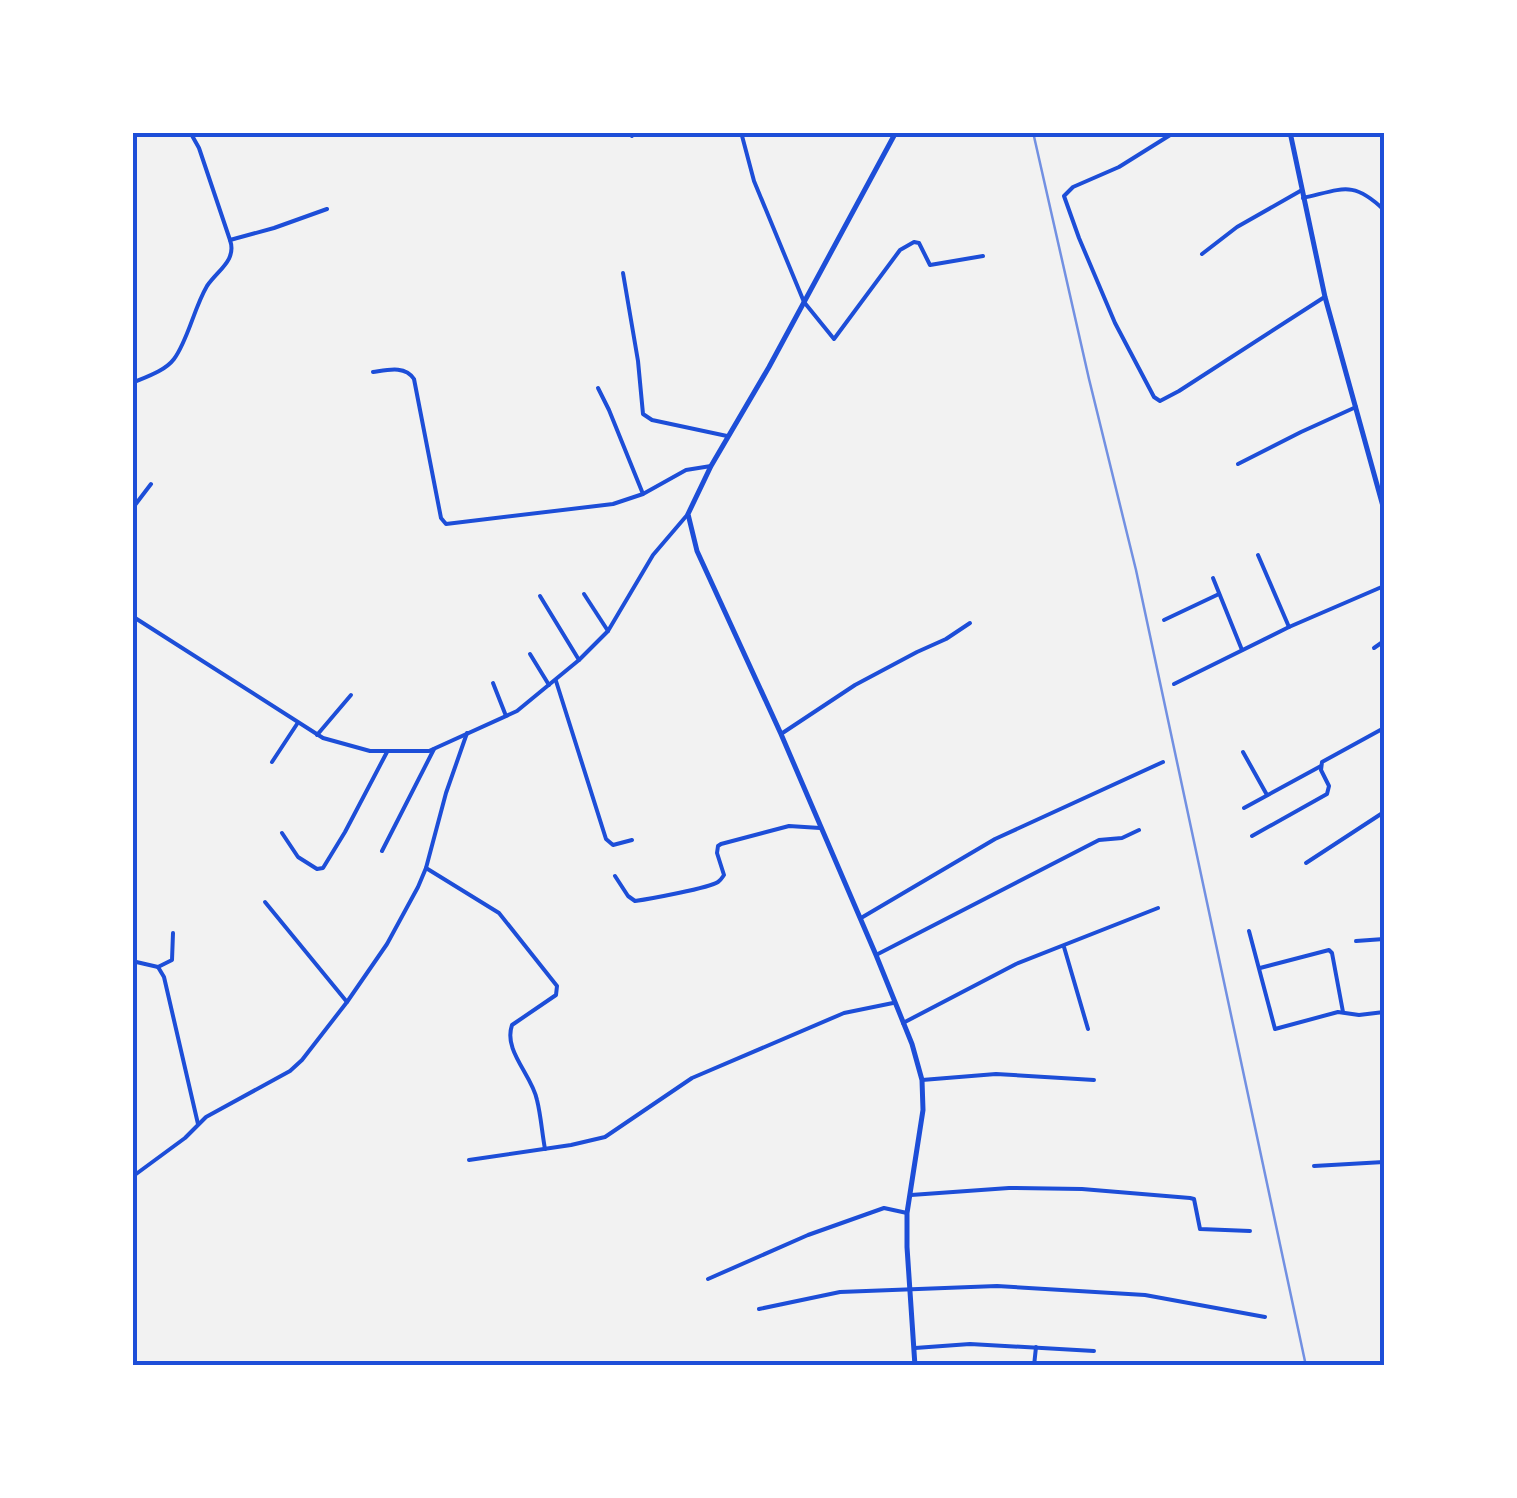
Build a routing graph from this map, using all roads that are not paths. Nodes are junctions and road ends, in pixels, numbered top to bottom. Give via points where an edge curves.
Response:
1 (190, 132) edge
2 (741, 132) edge
3 (896, 132) edge
4 (1175, 132) edge
5 (1290, 132) edge
6 (1303, 194) junction
7 (328, 209) dead end
8 (1384, 210) edge
9 (230, 240) junction
10 (1202, 254) dead end
11 (983, 256) dead end
12 (623, 273) dead end
13 (1325, 298) junction
14 (804, 302) junction
15 (373, 372) dead end
16 (132, 384) edge
17 (598, 388) dead end
18 (1356, 408) junction
19 (729, 437) junction
20 (1238, 464) dead end
21 (712, 466) junction
22 (151, 484) dead end
23 (642, 494) junction
24 (132, 508) edge
25 (1384, 510) edge
26 (688, 514) junction
27 (1258, 554) dead end
28 (1212, 578) dead end
29 (1384, 586) edge
30 (584, 594) dead end
31 (1219, 594) junction
32 (540, 596) dead end
33 (132, 616) edge
34 (1164, 620) dead end
35 (970, 623) dead end
36 (1289, 627) junction
37 (608, 630) junction
38 (1384, 641) edge
39 (1374, 648) dead end
40 (1242, 650) junction
41 (530, 654) dead end
42 (579, 660) junction
43 (555, 680) junction
44 (493, 683) dead end
45 (1174, 684) dead end
46 (550, 685) junction
47 (350, 695) dead end
48 (506, 716) junction
49 (298, 724) junction
50 (1384, 728) edge
51 (467, 733) junction
52 (781, 734) junction
53 (317, 735) junction
54 (434, 749) junction
55 (387, 752) junction
56 (1243, 752) dead end
57 (272, 762) dead end
58 (1163, 762) dead end
59 (1320, 766) junction
60 (1268, 795) junction
61 (1244, 808) dead end
62 (1384, 812) edge
63 (820, 828) junction
64 (1139, 830) dead end
65 (282, 833) dead end
66 (1252, 836) dead end
67 (632, 840) dead end
68 (382, 851) dead end
69 (1306, 863) dead end
70 (426, 868) junction
71 (615, 876) dead end
72 (265, 902) dead end
73 (1158, 908) dead end
74 (860, 918) junction
75 (1249, 931) dead end
76 (172, 934) dead end
77 (1384, 939) edge
78 (1356, 941) dead end
79 (1064, 946) junction
80 (876, 955) junction
81 (132, 962) edge
82 (158, 967) junction
83 (1258, 968) junction
84 (348, 1002) junction
85 (894, 1003) junction
86 (1342, 1012) junction
87 (1384, 1012) edge
88 (903, 1024) junction
89 (1088, 1029) dead end
90 (922, 1080) junction
91 (1094, 1080) dead end
92 (198, 1124) junction
93 (545, 1149) junction
94 (469, 1160) dead end
95 (1384, 1162) edge
96 (1314, 1166) dead end
97 (132, 1176) edge
98 (908, 1196) junction
99 (907, 1213) junction
100 (1250, 1231) dead end
101 (708, 1278) dead end
102 (911, 1289) junction
103 (760, 1309) dead end
104 (1264, 1317) dead end
105 (1036, 1347) junction
106 (914, 1348) junction
107 (1094, 1351) dead end
108 (915, 1366) edge
109 (1034, 1366) edge

1 - 9 street
2 - 14 street
3 - 14 street
4 - 13 street via 1064,196 1154,397 1164,400
5 - 6 street
6 - 8 street via 1353,188
6 - 10 street via 1237,227
6 - 13 street
7 - 9 street
9 - 16 street via 230,259 205,290 174,360
11 - 14 street via 930,265 919,243 907,245 834,339
12 - 19 street via 643,414
13 - 18 street
14 - 19 street
15 - 23 street via 412,374 446,524 598,507
17 - 23 street
18 - 20 street
18 - 25 street
19 - 21 street
21 - 23 street via 686,470
21 - 26 street
22 - 24 street
26 - 37 street
26 - 52 street via 698,551
27 - 36 street
28 - 31 street
29 - 36 street
30 - 37 street
31 - 34 street
31 - 40 street
32 - 42 street
33 - 49 street
35 - 52 street
36 - 40 street
37 - 42 street
38 - 39 street
40 - 45 street
41 - 46 street
42 - 43 street
43 - 46 street
43 - 67 street via 606,839 613,845
44 - 48 street
46 - 48 street
47 - 53 street
48 - 51 street
49 - 53 street
49 - 57 street
50 - 59 street
51 - 54 street
51 - 70 street
52 - 63 street
53 - 55 street
54 - 55 street
54 - 68 street
55 - 65 street via 323,868 298,857
56 - 60 street
58 - 74 street via 995,838
59 - 60 street
59 - 66 street via 1327,794
60 - 61 street
62 - 69 street
63 - 71 street via 789,826 721,844 716,849 724,876 714,884 635,900
63 - 74 street
64 - 80 street via 1099,840
70 - 84 street via 388,944
70 - 93 street via 499,913 556,986 556,995 509,1032 537,1100
72 - 84 street
73 - 79 street
74 - 80 street
75 - 83 street
76 - 82 street via 172,960
77 - 78 street
79 - 88 street
79 - 89 street
80 - 85 street
81 - 82 street
82 - 92 street
83 - 86 street via 1275,1030
83 - 86 street via 1329,950
84 - 92 street via 290,1071
85 - 88 street
85 - 93 street via 844,1013 692,1078 605,1137
86 - 87 street
88 - 90 street
90 - 91 street via 996,1074
90 - 98 street via 924,1110
92 - 97 street
93 - 94 street
95 - 96 street
98 - 99 street
98 - 100 street via 1010,1188 1190,1198 1200,1229
99 - 101 street via 884,1208
99 - 102 street
102 - 103 street via 840,1292
102 - 104 street via 1130,1294
102 - 106 street
105 - 106 street
105 - 107 street
105 - 109 street
106 - 108 street

